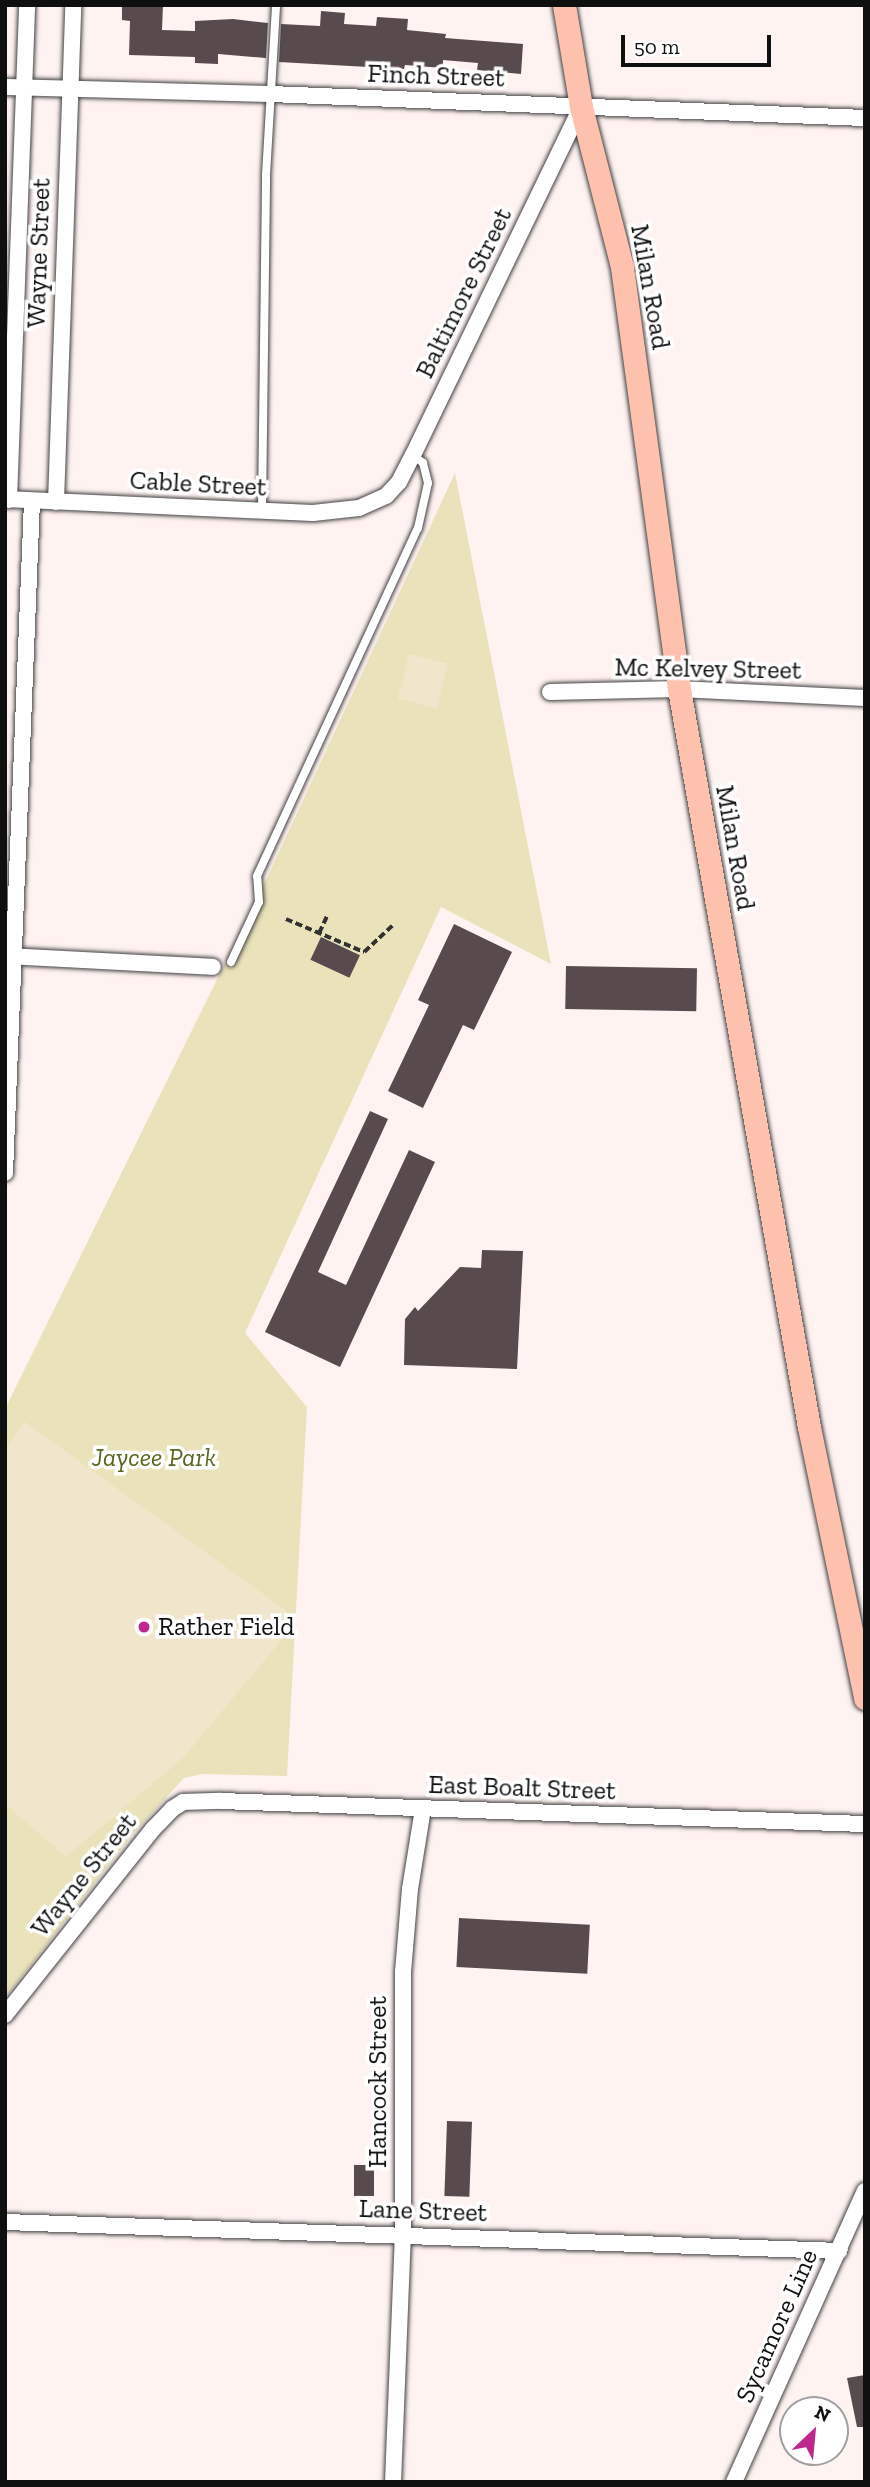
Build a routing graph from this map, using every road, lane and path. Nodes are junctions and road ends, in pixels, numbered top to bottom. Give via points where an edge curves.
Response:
1 (27, 5) edge
2 (72, 5) edge
3 (276, 5) edge
4 (564, 5) edge
5 (5, 87) edge
6 (24, 88) junction
7 (69, 90) junction
8 (270, 94) junction
9 (581, 107) junction
10 (865, 118) edge
11 (414, 455) junction
12 (386, 496) joint
13 (7, 500) edge
14 (32, 502) junction
15 (56, 502) junction
16 (262, 511) junction
17 (679, 689) junction
18 (551, 692) dead end
19 (865, 698) edge
20 (327, 916) dead end
21 (286, 919) dead end
22 (393, 925) dead end
23 (319, 933) junction
24 (9, 956) edge
25 (231, 962) dead end
26 (213, 967) dead end
27 (5, 1173) edge
28 (865, 1698) edge
29 (179, 1804) joint
30 (423, 1809) junction
31 (865, 1825) edge
32 (5, 2015) edge
33 (865, 2191) edge
34 (5, 2222) edge
35 (403, 2235) junction
36 (839, 2250) junction
37 (393, 2482) edge
38 (734, 2482) edge

1 - 6 street, Wayne Street
2 - 7 street, Wayne Street
3 - 8 lane
4 - 9 street, Milan Road
5 - 6 street, Finch Street
6 - 7 street, Finch Street
6 - 13 street, Wayne Street
7 - 8 street, Finch Street
7 - 15 street, Wayne Street
8 - 9 street, Finch Street
8 - 16 lane
9 - 10 street, Finch Street
9 - 11 street, Baltimore Street
9 - 17 street, Milan Road via 622,267
11 - 12 street, Baltimore Street
11 - 25 lane via 423,463 428,483 418,528 257,876 259,902
12 - 16 street, Cable Street via 359,508 313,513
13 - 14 street, Cable Street
14 - 15 street, Cable Street
14 - 24 street
15 - 16 street, Cable Street
17 - 18 street, Mc Kelvey Street
17 - 19 street, Mc Kelvey Street
17 - 28 street, Milan Road via 809,1427
20 - 23 path
21 - 23 path
22 - 23 path via 364,952
24 - 26 street
24 - 27 street
29 - 30 street, East Boalt Street via 221,1801
29 - 32 street, Wayne Street via 153,1829
30 - 31 street, East Boalt Street
30 - 35 street, Hancock Street via 410,1889 404,1972
33 - 36 street, Sycamore Line
34 - 35 street, Lane Street
35 - 36 street, Lane Street
35 - 37 street, Hancock Street
36 - 38 street, Sycamore Line

